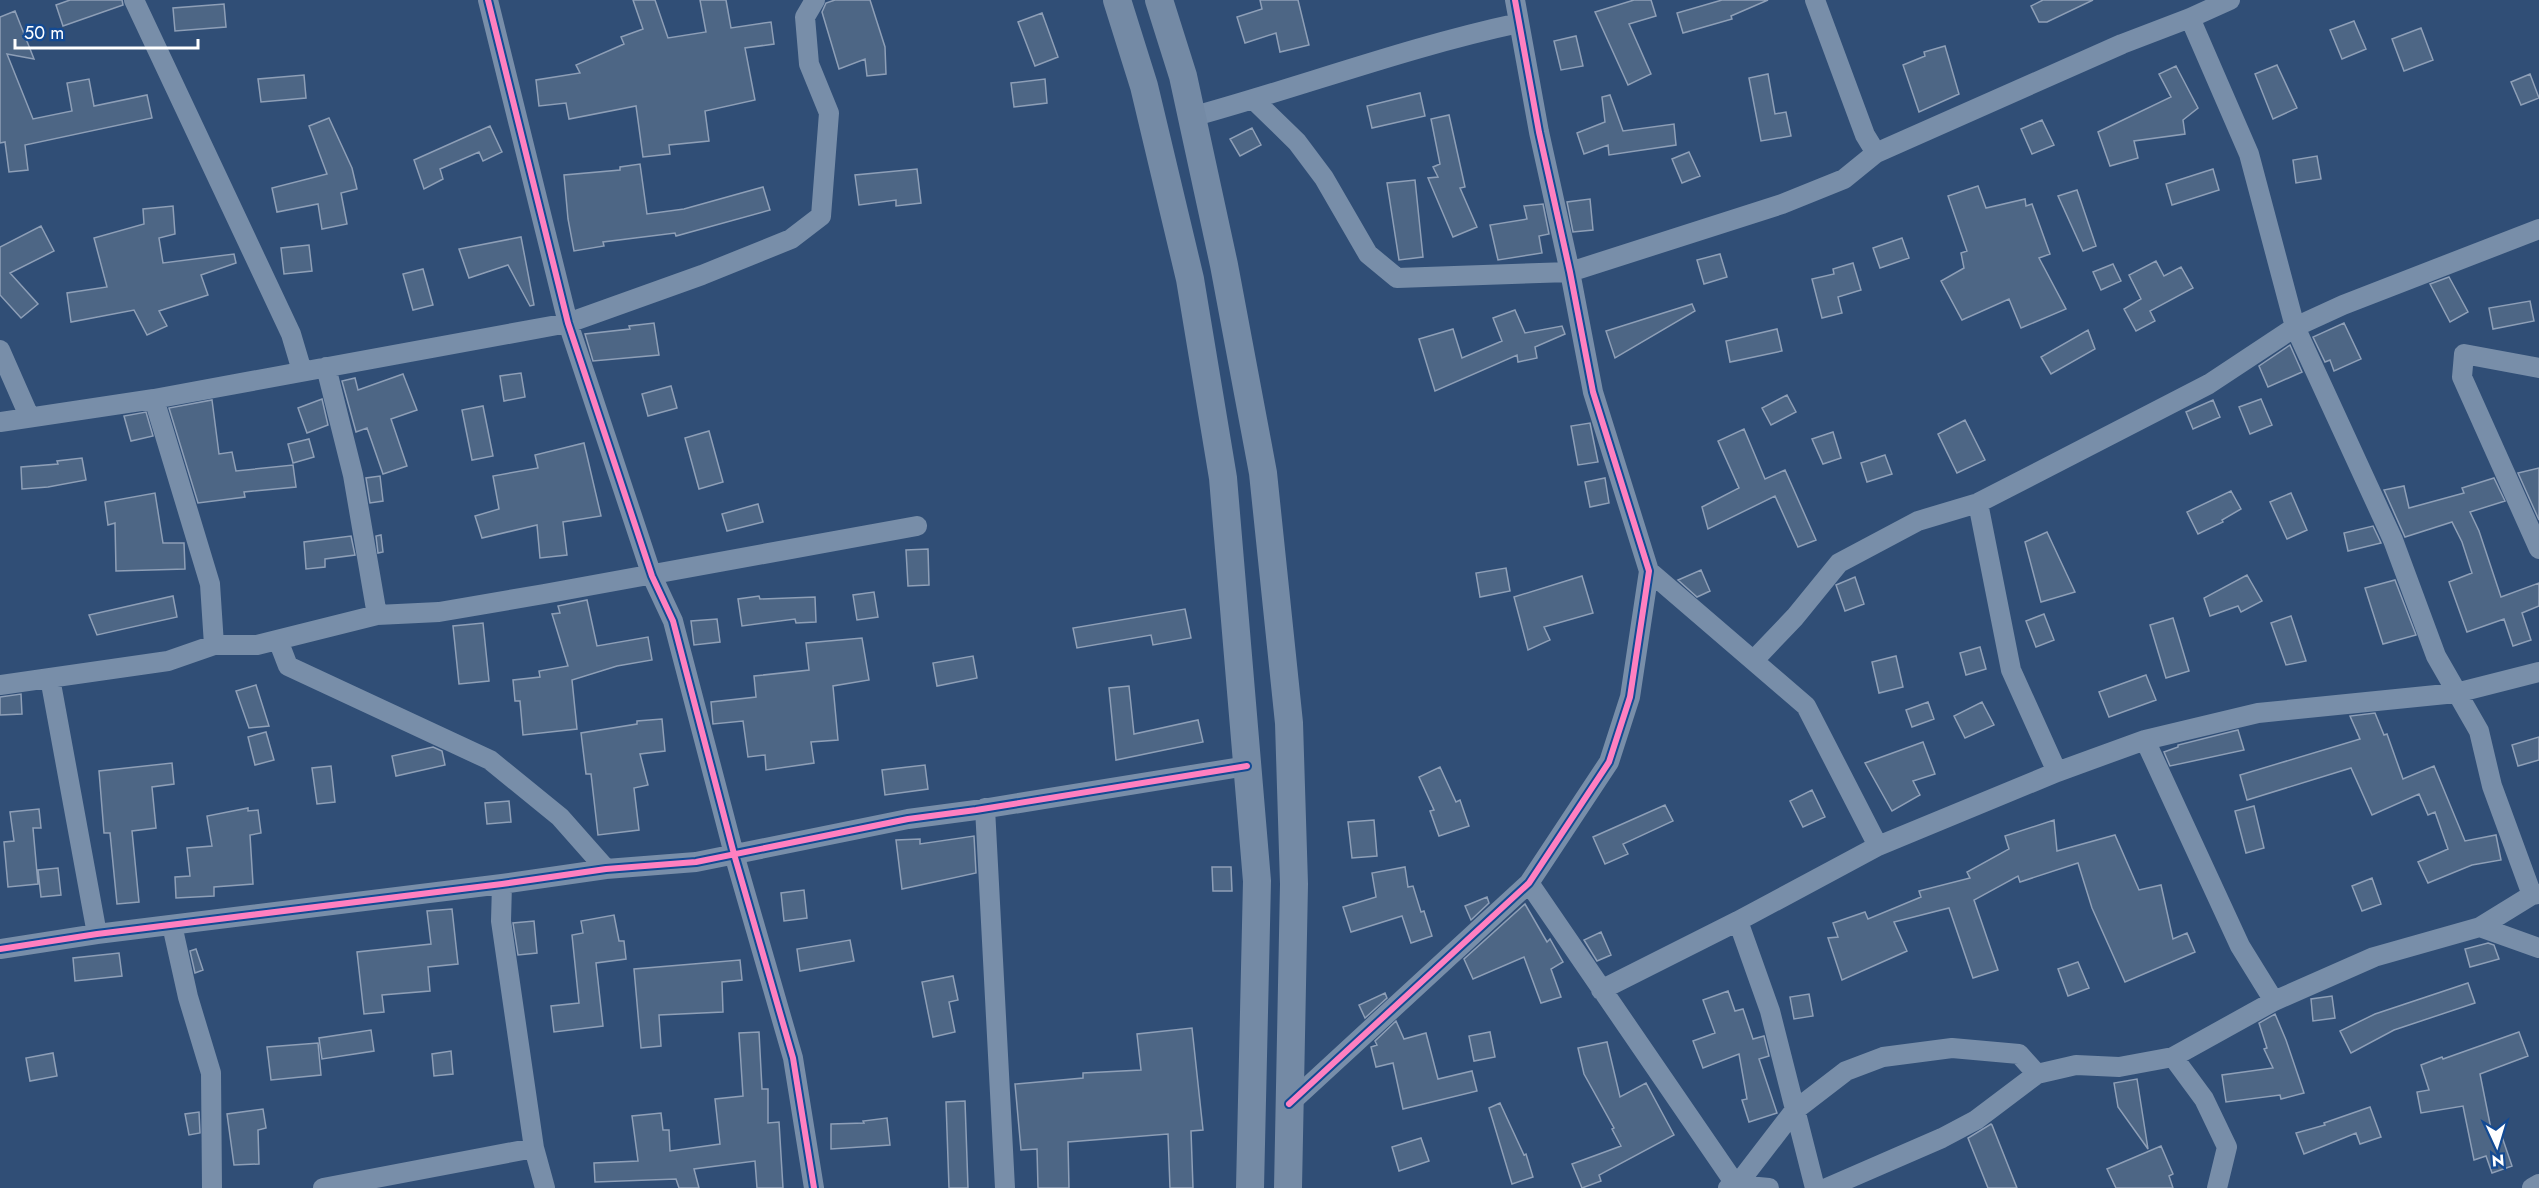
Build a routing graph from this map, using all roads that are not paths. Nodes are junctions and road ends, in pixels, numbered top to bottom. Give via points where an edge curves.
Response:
1 (134, 0) edge
2 (488, 0) edge
3 (815, 0) edge
4 (1117, 0) edge
5 (1159, 0) edge
6 (1515, 0) edge
7 (1815, 0) edge
8 (2230, 0) edge
9 (2190, 18) junction
10 (1519, 23) junction
11 (1254, 100) junction
12 (1191, 117) junction
13 (1876, 153) junction
14 (2539, 229) edge
15 (1570, 272) junction
16 (568, 323) junction
17 (2295, 327) junction
18 (0, 350) edge
19 (326, 367) junction
20 (2539, 368) edge
21 (302, 371) junction
22 (154, 399) junction
23 (29, 416) junction
24 (0, 422) edge
25 (1978, 503) junction
26 (917, 526) dead end
27 (2539, 549) edge
28 (1649, 571) junction
29 (652, 576) junction
30 (377, 615) junction
31 (278, 640) junction
32 (214, 645) junction
33 (1754, 660) junction
34 (2539, 672) edge
35 (50, 678) junction
36 (0, 685) edge
37 (2456, 693) junction
38 (2145, 740) junction
39 (1248, 766) junction
40 (2057, 772) junction
41 (985, 808) junction
42 (1878, 846) junction
43 (734, 854) junction
44 (606, 869) junction
45 (1529, 883) junction
46 (502, 884) junction
47 (2536, 894) edge
48 (1738, 921) junction
49 (172, 925) junction
50 (2480, 927) junction
51 (97, 934) junction
52 (2539, 948) edge
53 (0, 949) edge
54 (1601, 990) junction
55 (2274, 1001) junction
56 (2173, 1057) junction
57 (2037, 1074) junction
58 (1289, 1104) junction
59 (1794, 1111) junction
60 (534, 1148) junction
61 (2539, 1184) edge
62 (1734, 1187) edge
63 (212, 1188) edge
64 (323, 1188) edge
65 (545, 1188) edge
66 (814, 1188) edge
67 (1005, 1188) edge
68 (1250, 1188) edge
69 (1288, 1188) edge
70 (1769, 1188) edge
71 (1815, 1188) edge
72 (1827, 1188) edge
73 (2217, 1188) edge
74 (2532, 1188) edge

1 - 21 street via 291,334
2 - 16 street
3 - 16 street via 806,17 809,64 829,114 820,216 791,239
4 - 39 main road via 1144,86 1190,279 1223,478
5 - 12 main road
6 - 10 street
7 - 13 street via 1865,135
8 - 9 street
9 - 13 street
9 - 17 street via 2249,154
10 - 11 street via 1451,38
10 - 15 street
11 - 12 street
11 - 15 street via 1304,151 1324,178 1368,254 1397,278
12 - 58 main road via 1224,265 1263,473 1289,723 1294,884
13 - 15 street via 1844,178 1782,204
14 - 17 street
15 - 28 street via 1593,392
16 - 19 street
16 - 29 street
17 - 25 street via 2210,384
17 - 37 street via 2394,540 2436,656
18 - 23 street
19 - 21 street
19 - 30 street via 353,475
20 - 27 street via 2464,354 2462,377
21 - 22 street
22 - 23 street
22 - 32 street via 210,584
23 - 24 street
25 - 33 street via 1918,521 1839,563
25 - 40 street via 2011,670
26 - 29 street
28 - 33 street
28 - 45 street via 1630,697 1609,762
29 - 30 street via 439,612
29 - 43 street via 673,621
30 - 31 street
31 - 32 street via 257,645
31 - 44 street via 288,666 490,760 560,817
32 - 35 street via 168,661
33 - 42 street via 1806,706
34 - 37 street
35 - 36 street
35 - 51 street
37 - 38 street via 2258,713
37 - 47 street via 2479,731 2492,786
38 - 40 street
38 - 55 street via 2240,946
39 - 41 street
39 - 68 main road via 1257,881
40 - 42 street
41 - 43 street via 908,819
41 - 67 street
42 - 48 street
43 - 44 street via 696,862
43 - 66 street via 793,1058
44 - 46 street
45 - 54 street
45 - 58 street
46 - 49 street
46 - 60 street via 501,921
47 - 50 street
48 - 54 street
48 - 59 street via 1770,1011
49 - 51 street
49 - 63 street via 211,1073
50 - 52 street
50 - 55 street via 2374,957
51 - 53 street
54 - 62 street
55 - 56 street
56 - 57 street via 2119,1067 2076,1065
56 - 73 street via 2204,1099 2227,1147
57 - 59 street via 2019,1054 1952,1048 1883,1057 1846,1071
57 - 72 street via 1976,1120
58 - 69 main road
59 - 62 street
59 - 71 street
60 - 64 street
60 - 65 street
61 - 74 street
62 - 70 street

